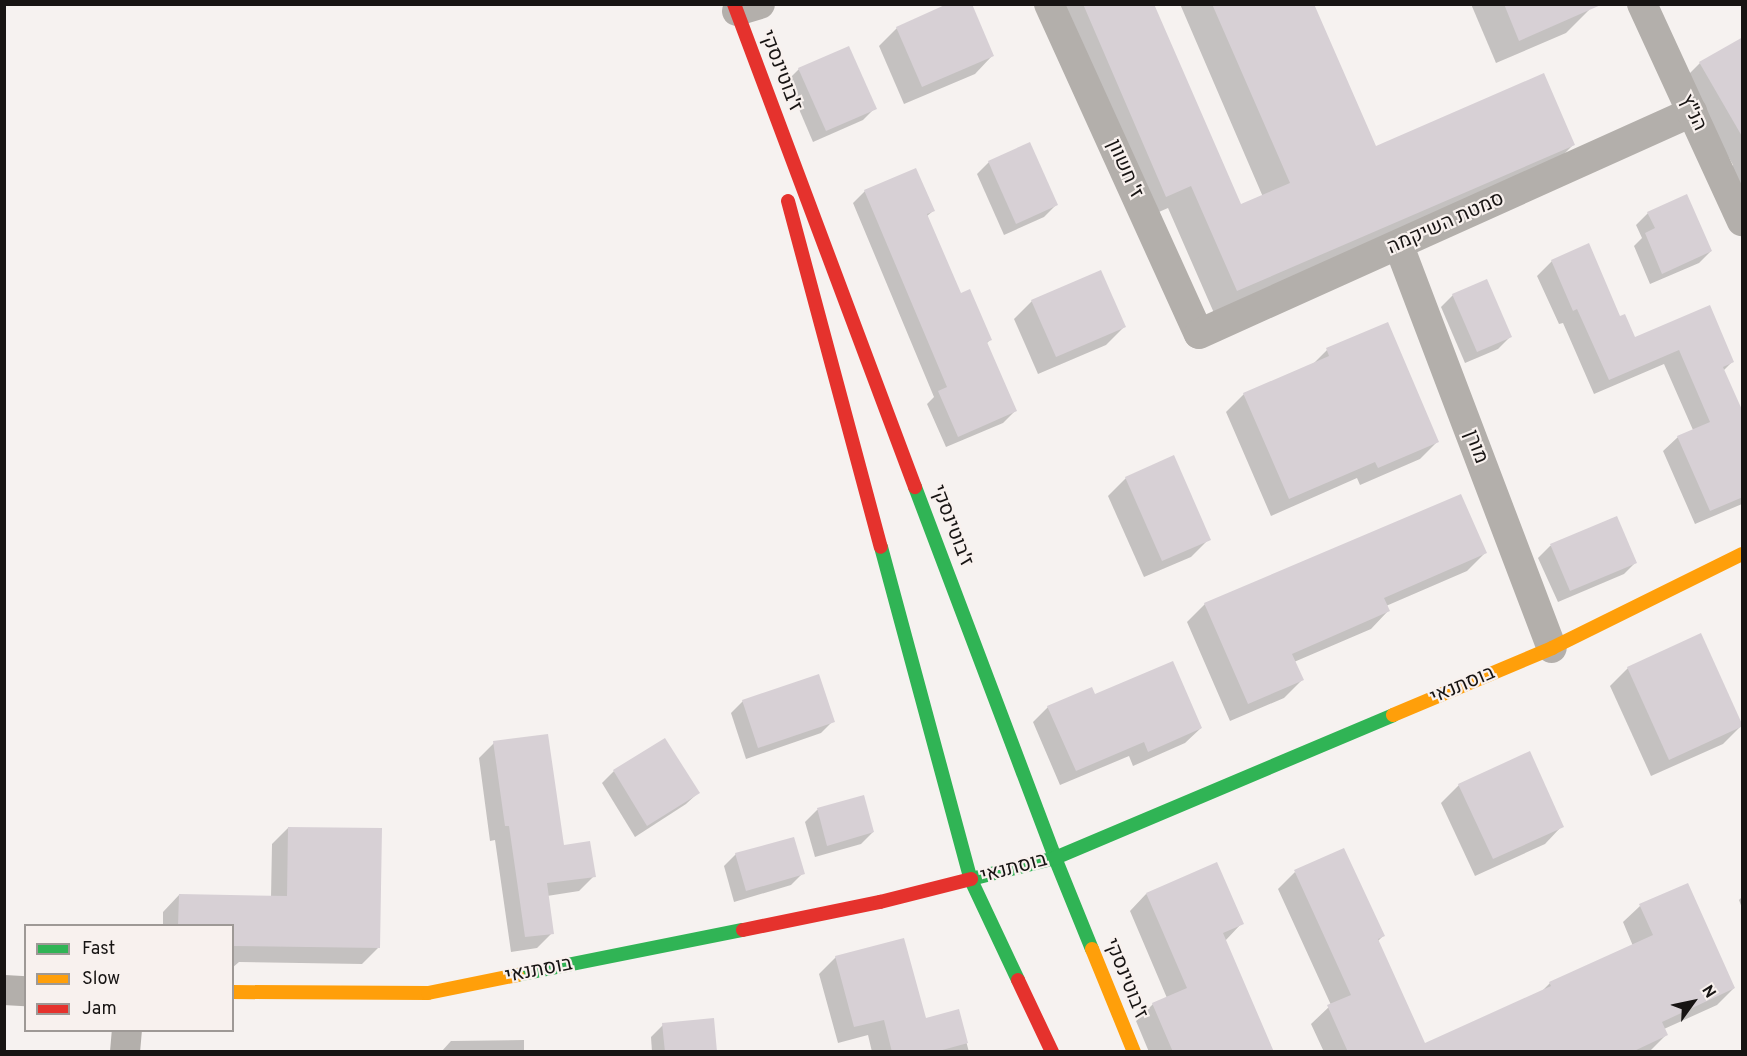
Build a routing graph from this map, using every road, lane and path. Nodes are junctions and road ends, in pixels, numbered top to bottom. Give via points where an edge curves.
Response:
1 (1050, 4) edge
2 (1642, 4) edge
3 (744, 7) edge
4 (1692, 112) junction
5 (777, 160) dead end
6 (783, 183) dead end
7 (1743, 220) edge
8 (1398, 246) junction
9 (1198, 334) joint
10 (1743, 554) edge
11 (1552, 648) junction
12 (1055, 858) junction
13 (971, 880) junction
14 (4, 990) edge
15 (24, 991) edge
16 (234, 992) edge
17 (127, 1032) edge
18 (125, 1052) edge
19 (1052, 1052) edge
20 (1134, 1052) edge

1 - 9 street, ז' חשוון
2 - 4 street, הנ"ץ
3 - 5 street, ז'בוטינסקי
3 - 12 street, ז'בוטינסקי
4 - 7 street, הנ"ץ
4 - 8 street, סמטת השיקמה
6 - 13 street
8 - 9 street, סמטת השיקמה
8 - 11 street, מורן
10 - 11 street, בוסתנאי
11 - 12 street, בוסתנאי
12 - 13 street, בוסתנאי
12 - 20 street, ז'בוטינסקי
13 - 16 street, בוסתנאי via 428,993
13 - 19 street
14 - 15 street
17 - 18 street

